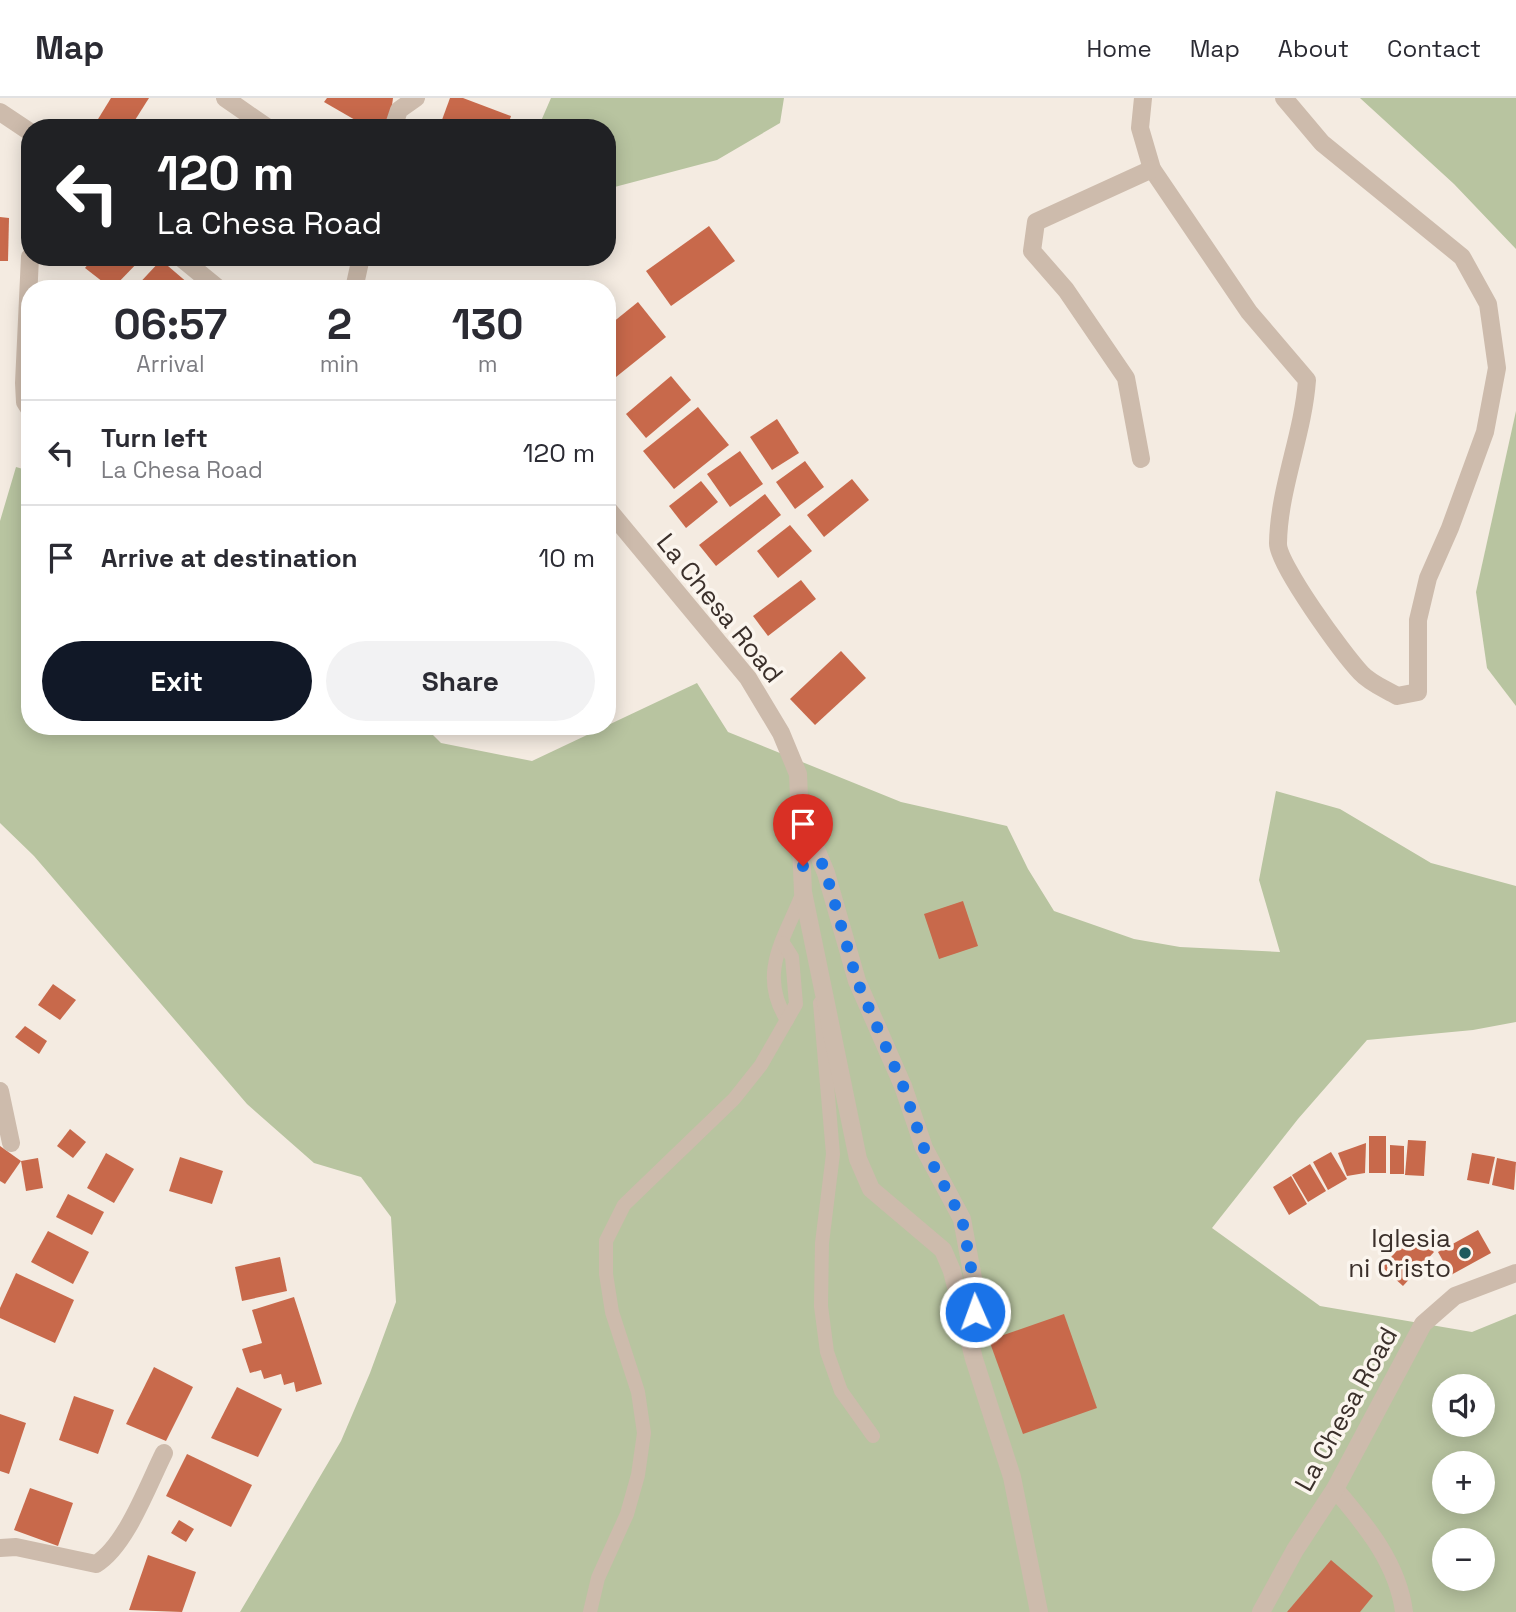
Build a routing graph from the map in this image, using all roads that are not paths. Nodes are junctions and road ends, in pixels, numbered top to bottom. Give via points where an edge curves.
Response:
1 (225, 98) edge
2 (416, 98) edge
3 (1143, 98) edge
4 (1284, 98) edge
5 (0, 112) edge
6 (255, 119) edge
7 (396, 119) edge
8 (21, 126) edge
9 (1152, 169) junction
10 (191, 266) edge
11 (208, 280) edge
12 (1141, 459) dead end
13 (616, 519) edge
14 (801, 813) junction
15 (803, 892) junction
16 (783, 943) junction
17 (817, 947) junction
18 (787, 1020) junction
19 (0, 1091) edge
20 (11, 1143) dead end
21 (1516, 1273) edge
22 (974, 1359) junction
23 (873, 1436) dead end
24 (164, 1453) dead end
25 (1335, 1489) junction
26 (0, 1548) edge
27 (590, 1612) edge
28 (1039, 1612) edge
29 (1261, 1612) edge
30 (1404, 1612) edge

1 - 6 street
2 - 7 street via 399,110
3 - 9 street via 1140,128
4 - 9 street via 1322,143 1462,257 1488,304 1497,368 1485,432 1425,588 1418,620 1418,692 1397,696 1363,675 1315,614 1277,547 1291,461 1305,416 1307,380 1248,312
5 - 8 street
9 - 12 street via 1035,222 1032,251 1066,290 1126,378
10 - 11 street
13 - 14 street, La Chesa Road via 748,678 782,733 798,774
14 - 15 street, La Chesa Road
14 - 22 street via 826,873 857,981 903,1086 924,1148 962,1219 975,1289
15 - 16 lane
15 - 17 street, La Chesa Road
16 - 18 lane via 792,957 797,991
16 - 18 lane via 774,958 774,987
17 - 22 street, La Chesa Road via 858,1159 871,1189 943,1250
17 - 23 lane via 833,1154 822,1243 821,1306 827,1352 841,1391
18 - 27 lane via 734,1099 624,1205 606,1241 612,1312 638,1392 644,1433 627,1514 598,1578
19 - 20 street
21 - 25 street, La Chesa Road via 1455,1296 1423,1324
22 - 28 street, La Chesa Road via 1012,1478
24 - 26 street via 117,1543 96,1564 16,1547
25 - 29 street, La Chesa Road
25 - 30 street via 1383,1553

